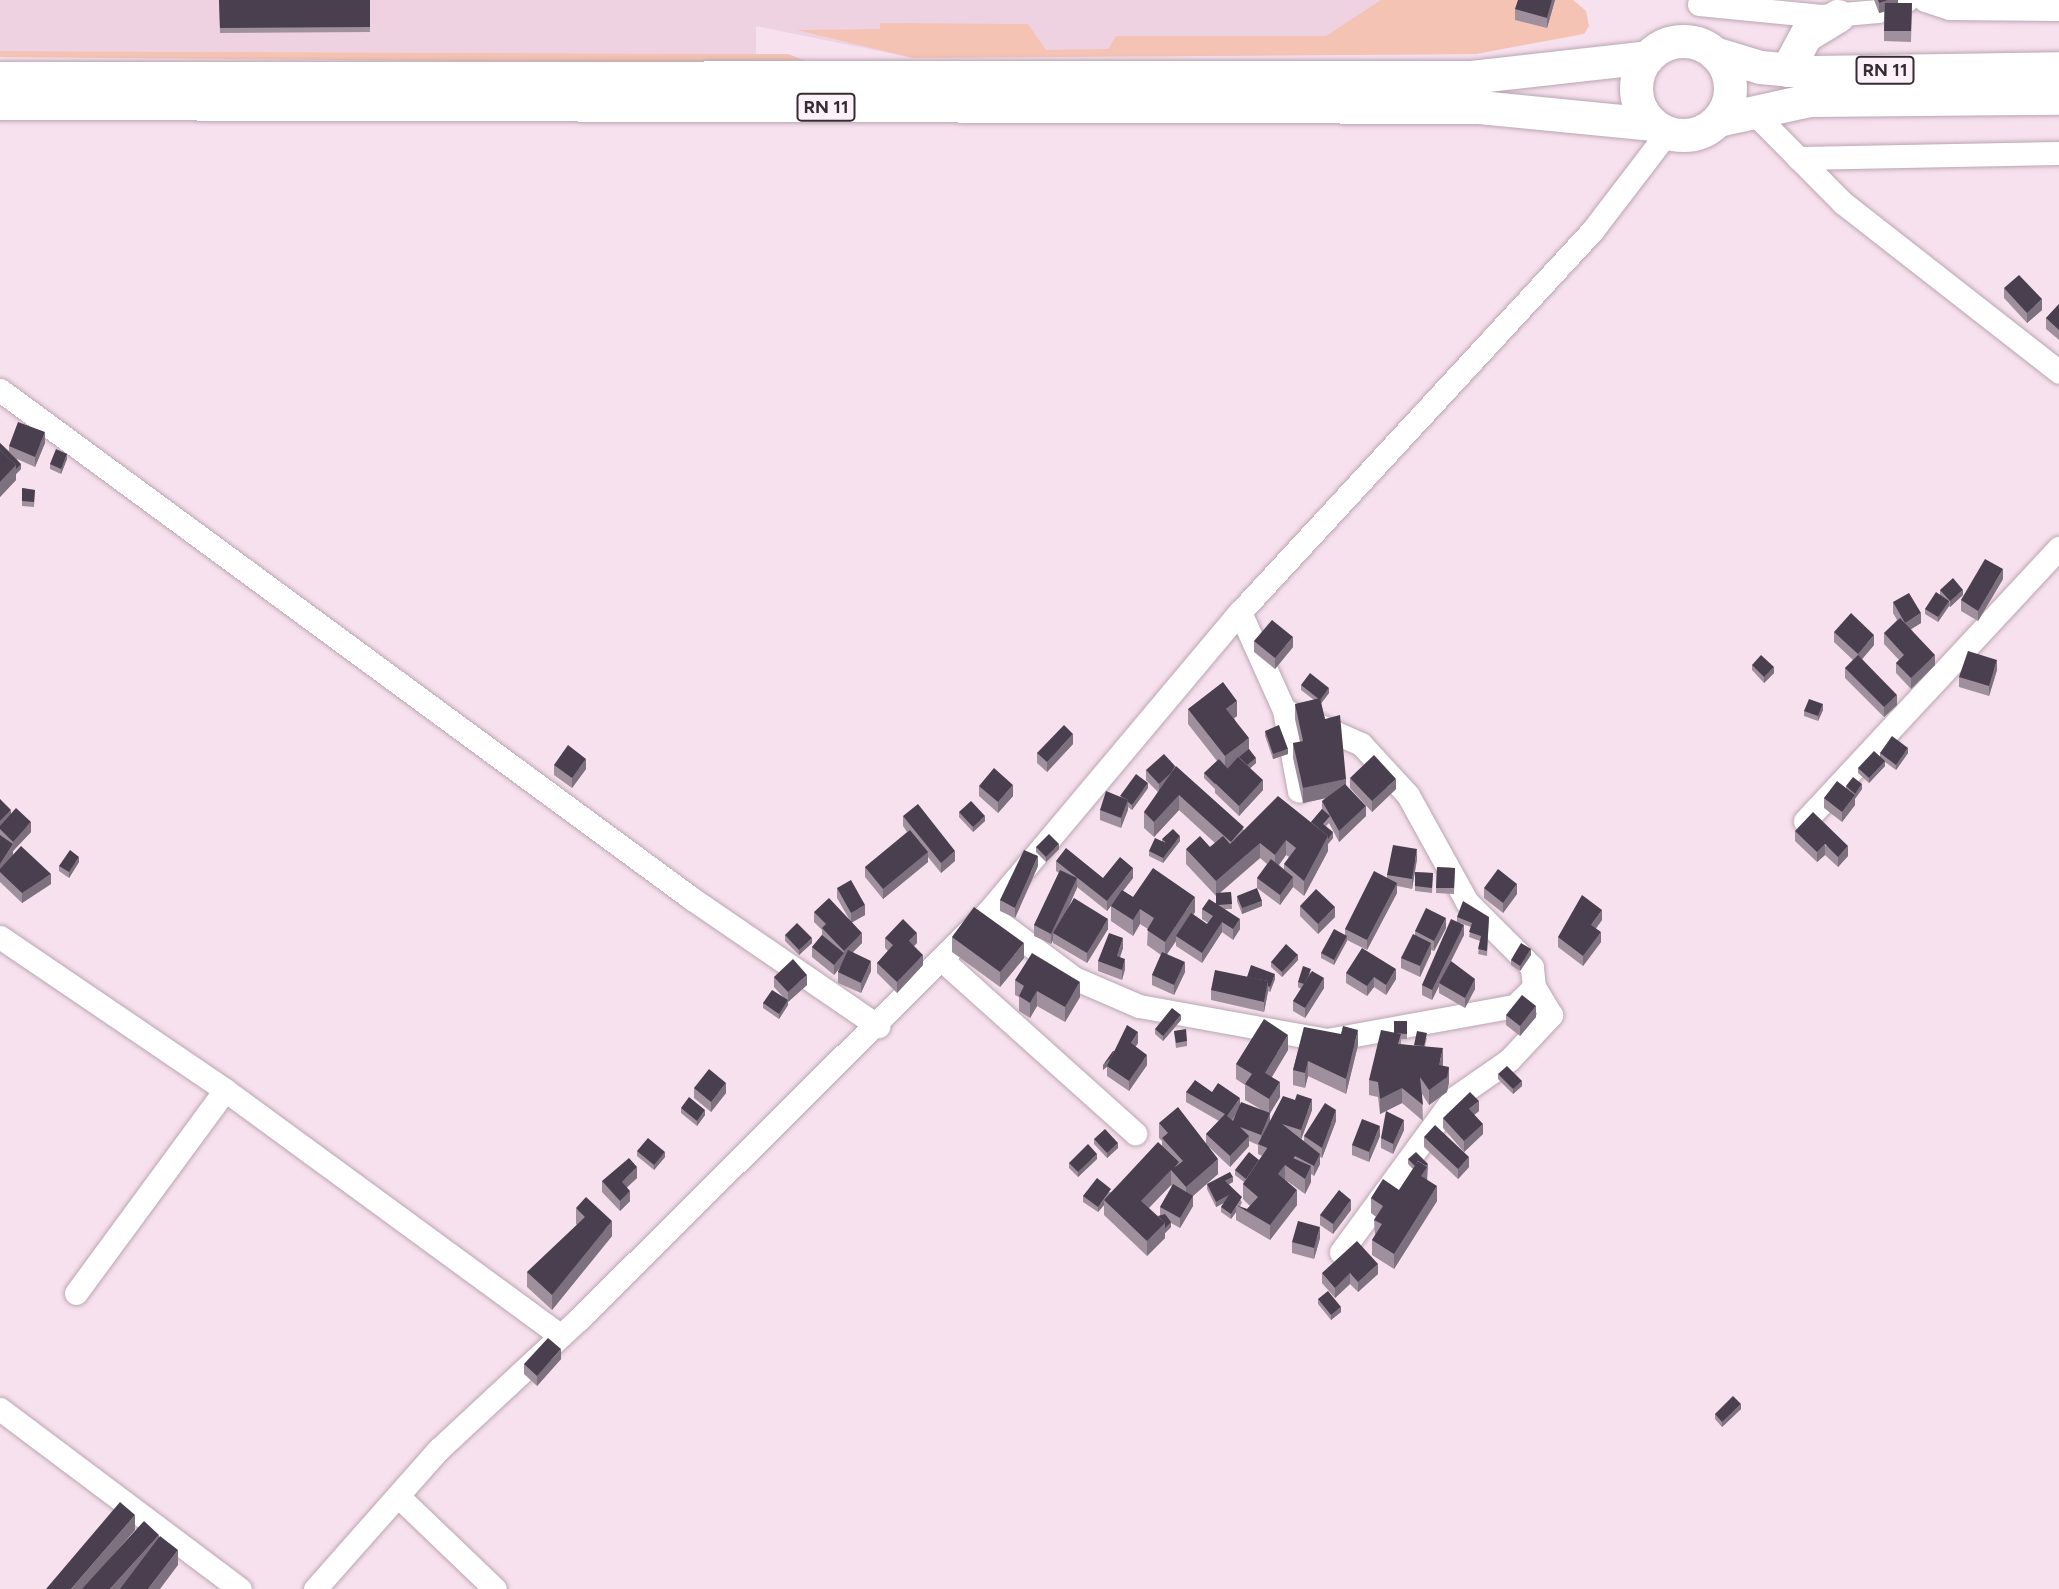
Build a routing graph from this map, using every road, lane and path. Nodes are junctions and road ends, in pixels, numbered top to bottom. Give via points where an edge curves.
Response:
1 (1925, 0) edge
2 (1699, 4) dead end
3 (1894, 5) edge
4 (2059, 9) edge
5 (1838, 16) junction
6 (1714, 53) junction
7 (1647, 57) junction
8 (2059, 68) edge
9 (1787, 70) junction
10 (0, 78) edge
11 (2059, 98) edge
12 (0, 103) edge
13 (1750, 109) junction
14 (1718, 120) junction
15 (1659, 128) junction
16 (2059, 153) edge
17 (1798, 158) junction
18 (2059, 372) edge
19 (0, 390) edge
20 (2059, 548) edge
21 (1240, 612) junction
22 (1284, 710) junction
23 (1299, 791) edge
24 (1805, 821) edge
25 (987, 913) junction
26 (0, 937) edge
27 (941, 959) junction
28 (1534, 987) junction
29 (877, 1025) junction
30 (225, 1090) junction
31 (1135, 1133) dead end
32 (1341, 1252) edge
33 (76, 1293) dead end
34 (561, 1336) junction
35 (0, 1409) edge
36 (398, 1496) junction
37 (240, 1589) edge
38 (315, 1589) edge
39 (495, 1589) edge

1 - 4 street via 1949,8
2 - 5 street
3 - 5 street
5 - 9 highway via 1807,35
6 - 7 highway via 1674,42
6 - 9 highway, RN 11
6 - 14 highway via 1730,86
7 - 10 highway, RN 11 via 1470,77
7 - 15 highway via 1635,91
8 - 9 highway, RN 11
11 - 13 highway, RN 11 via 1809,100
12 - 15 highway, RN 11 via 1479,107
13 - 14 highway, RN 11
13 - 17 street
14 - 15 highway via 1685,136
15 - 21 street via 1592,231
16 - 17 street
17 - 18 street via 1843,203
19 - 29 street via 691,898
20 - 24 street
21 - 22 street
21 - 25 street
22 - 23 street
22 - 28 street via 1361,744 1408,795 1467,902 1532,967
25 - 27 street
25 - 28 street via 1074,978 1139,1006 1327,1040 1515,1006
26 - 30 street
27 - 29 street
27 - 31 street
28 - 32 street via 1551,1015 1509,1060 1453,1099
29 - 34 street
30 - 33 street
30 - 34 street
34 - 36 street
35 - 37 street
36 - 38 street
36 - 39 street

